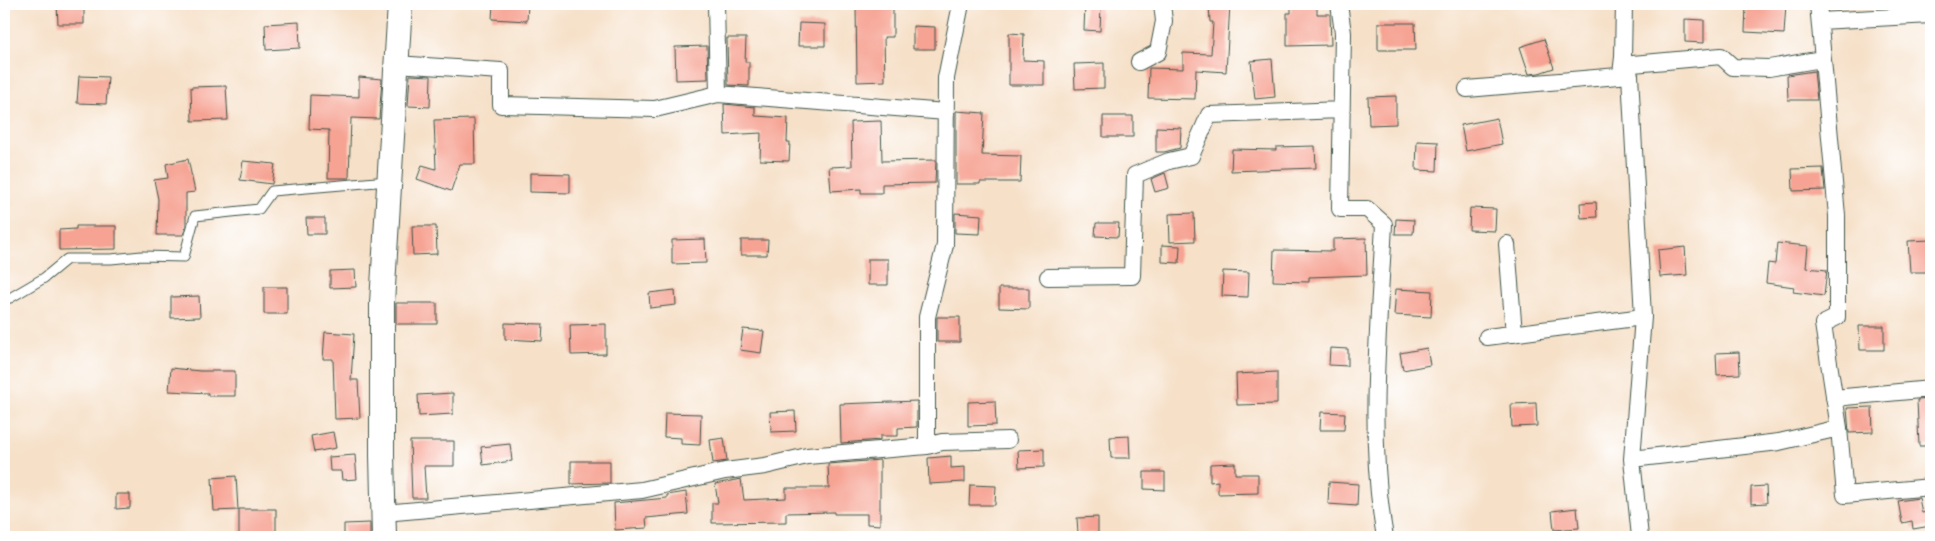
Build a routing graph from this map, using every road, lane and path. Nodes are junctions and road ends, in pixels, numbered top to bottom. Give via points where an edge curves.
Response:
1 (400, 4) edge
2 (716, 4) edge
3 (961, 4) edge
4 (1162, 4) edge
5 (1339, 4) edge
6 (1624, 4) edge
7 (1818, 4) edge
8 (1931, 15) edge
9 (1820, 21) junction
10 (1822, 59) junction
11 (1138, 62) dead end
12 (396, 64) junction
13 (1621, 70) junction
14 (1467, 89) dead end
15 (718, 94) junction
16 (1341, 110) junction
17 (946, 112) junction
18 (388, 181) junction
19 (1507, 244) dead end
20 (1048, 277) dead end
21 (4, 299) edge
22 (1643, 317) junction
23 (1514, 334) junction
24 (1487, 337) dead end
25 (1931, 389) edge
26 (1834, 398) junction
27 (1839, 428) junction
28 (1008, 440) dead end
29 (927, 446) junction
30 (1632, 459) junction
31 (1931, 487) edge
32 (384, 513) junction
33 (384, 537) edge
34 (1385, 537) edge
35 (1640, 537) edge

1 - 12 street
2 - 15 street
3 - 17 street via 946,78
4 - 11 street via 1164,21 1158,52
5 - 16 street via 1343,33
6 - 13 street
7 - 9 street
8 - 9 street
9 - 10 street
10 - 13 street via 1769,68 1733,67 1721,56
10 - 26 street via 1837,216 1837,317 1824,324
12 - 15 street via 501,71 501,105 655,109
12 - 18 street
13 - 14 street
13 - 22 street via 1630,75
15 - 17 street
16 - 20 street via 1209,115 1191,156 1135,175 1132,276
16 - 34 street via 1340,209 1367,209 1384,224 1376,404 1379,503
17 - 29 street via 946,245 927,317
18 - 21 lane via 272,191 259,209 195,216 184,257 68,259 44,278
18 - 32 street via 382,303
19 - 23 street
22 - 23 street
22 - 30 street
23 - 24 street
25 - 26 street
26 - 27 street
27 - 30 street via 1779,442
27 - 31 street via 1845,495
28 - 29 street via 942,442
29 - 32 street via 807,456 642,490
30 - 35 street
32 - 33 street

